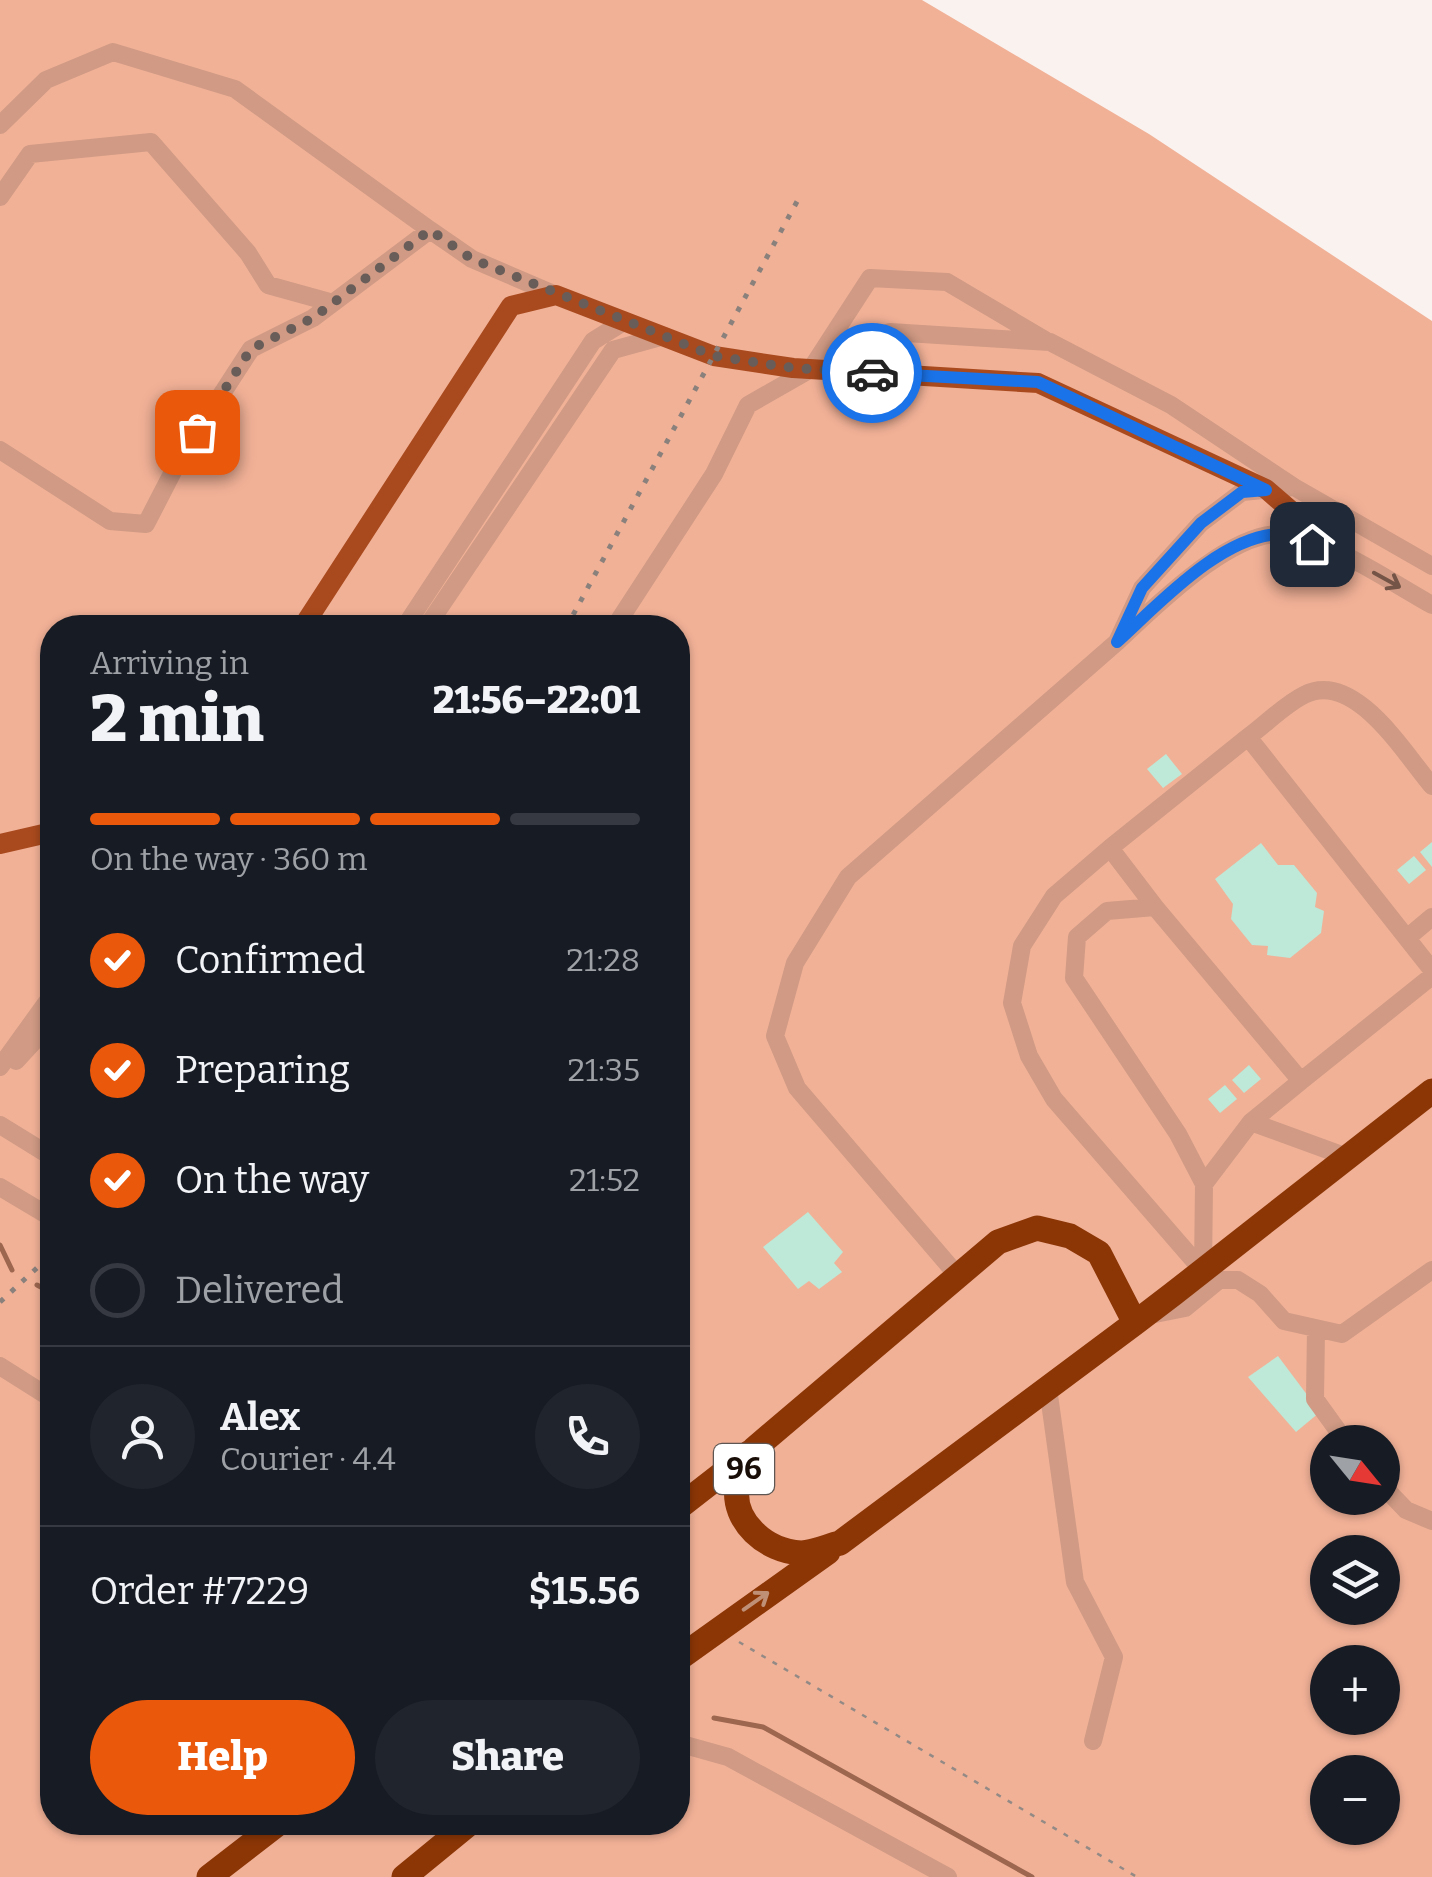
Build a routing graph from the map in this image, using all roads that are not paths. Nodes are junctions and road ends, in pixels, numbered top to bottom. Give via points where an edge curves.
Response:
1 (0, 125) edge
2 (0, 198) edge
3 (430, 230) junction
4 (556, 295) junction
5 (333, 303) junction
6 (626, 321) junction
7 (664, 336) junction
8 (1050, 342) junction
9 (811, 369) junction
10 (0, 450) edge
11 (1294, 487) junction
12 (1266, 490) junction
13 (1340, 553) junction
14 (1432, 566) edge
15 (1432, 605) edge
16 (310, 615) edge
17 (413, 615) edge
18 (435, 615) edge
19 (622, 615) edge
20 (1117, 642) junction
21 (1248, 738) junction
22 (1432, 786) edge
23 (40, 835) edge
24 (0, 844) edge
25 (1110, 848) junction
26 (1155, 907) junction
27 (1432, 918) edge
28 (1406, 938) junction
29 (1432, 973) edge
30 (40, 1012) edge
31 (40, 1035) edge
32 (0, 1070) edge
33 (1300, 1081) junction
34 (1432, 1091) edge
35 (1251, 1122) junction
36 (0, 1125) edge
37 (40, 1150) edge
38 (1347, 1157) junction
39 (1204, 1184) junction
40 (0, 1186) edge
41 (40, 1211) edge
42 (1432, 1270) edge
43 (1202, 1272) junction
44 (958, 1276) junction
45 (1140, 1320) junction
46 (1316, 1330) junction
47 (0, 1366) edge
48 (1048, 1388) junction
49 (40, 1391) edge
50 (1334, 1425) edge
51 (754, 1449) junction
52 (690, 1499) edge
53 (1400, 1504) edge
54 (1432, 1521) edge
55 (840, 1543) junction
56 (690, 1650) edge
57 (1093, 1741) dead end
58 (690, 1746) edge
59 (263, 1835) edge
60 (456, 1835) edge
61 (209, 1877) edge
62 (404, 1877) edge
63 (948, 1877) edge

1 - 3 street via 46,80 112,52 236,89
2 - 5 street via 30,154 151,142 268,285
3 - 4 street via 472,259
3 - 5 street
4 - 6 main road
4 - 16 main road via 512,306
5 - 10 street via 251,349 146,524 110,521
6 - 7 main road
6 - 17 street via 593,341
7 - 9 main road via 714,356
7 - 18 street via 613,350
8 - 9 street via 890,332
8 - 9 street via 947,282 870,278
8 - 11 street via 1171,406
9 - 12 main road via 1038,382
9 - 19 street via 748,405 714,474
11 - 12 street
11 - 14 street
12 - 13 main road
12 - 20 street via 1242,492 1201,523 1142,588
13 -> 15 street
13 - 20 street via 1284,534 1244,542
20 - 44 street via 848,876 795,964 776,1036 797,1088
21 - 22 street via 1305,694 1330,689 1360,700
21 - 25 street
21 - 28 street
23 - 24 main road
25 - 26 street
25 - 43 street via 1054,896 1022,946 1012,1002 1029,1056 1054,1100
26 - 33 street
26 - 39 street via 1106,911 1077,936 1074,978
27 - 28 street
28 - 29 street
29 - 33 street
30 - 32 street
31 - 32 street via 10,1068
33 - 35 street
34 - 38 highway
35 - 38 street
35 - 39 street
36 - 37 street
38 - 43 highway
39 - 43 street
40 - 41 street
42 - 46 street via 1342,1334
43 - 45 highway
44 - 45 highway, 96 via 998,1242 1038,1228 1099,1253
44 - 51 highway, 96
45 - 46 street via 1185,1308 1220,1280 1238,1280 1284,1321
45 - 48 highway, 96
46 - 50 street via 1315,1399
47 - 49 street
48 - 55 highway, 96
48 - 57 street via 1075,1582 1114,1657
51 - 52 highway, 96
51 - 55 highway, 96 via 737,1484 739,1512 756,1536 802,1553
53 - 54 street
56 -> 55 highway, 96
58 - 63 street via 728,1757
59 - 61 highway
60 - 62 highway

